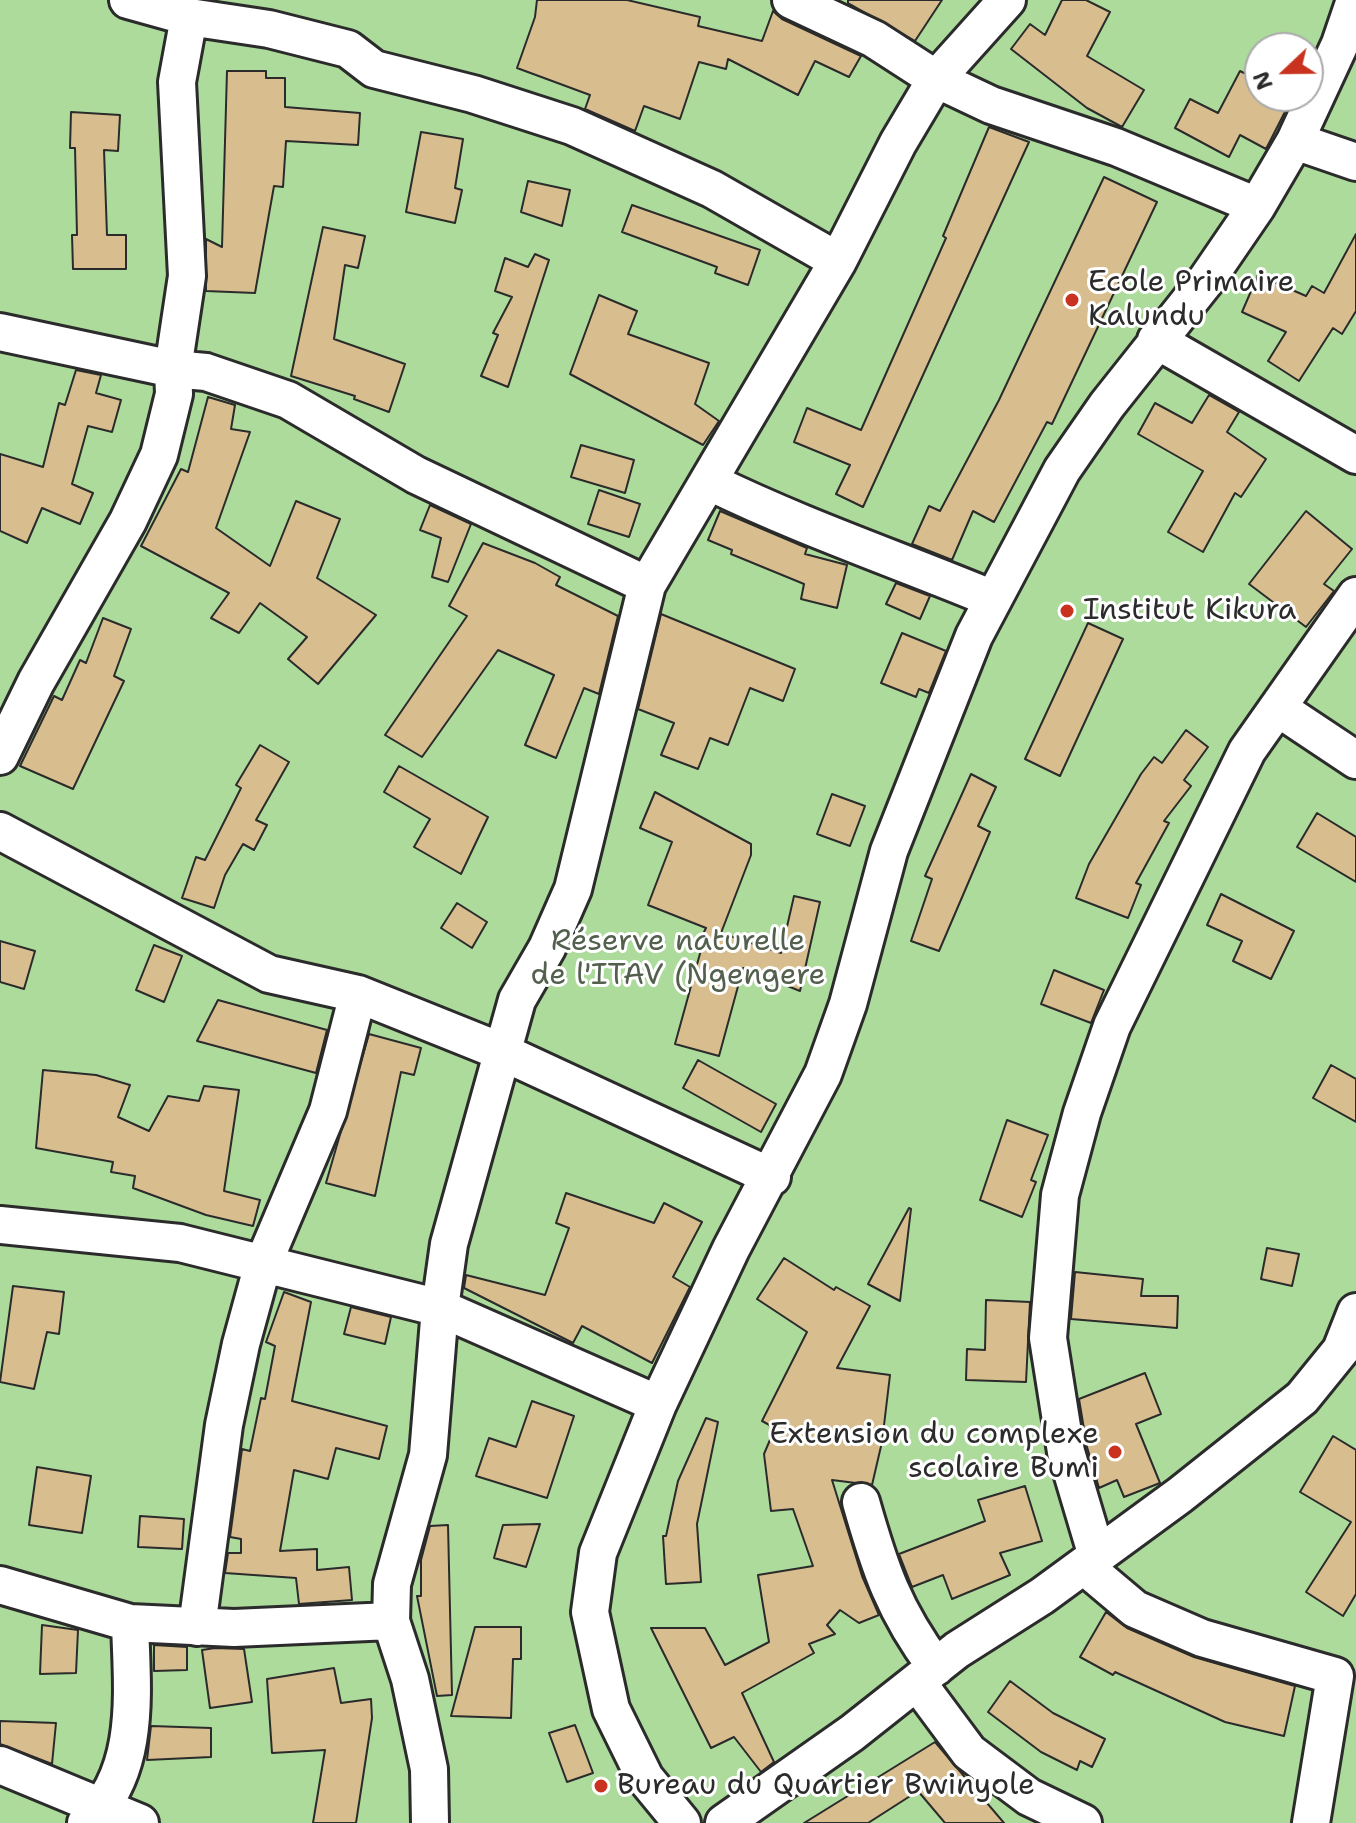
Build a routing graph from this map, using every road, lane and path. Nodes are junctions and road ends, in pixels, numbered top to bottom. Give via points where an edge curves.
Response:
1 (128, 0) edge
2 (791, 0) edge
3 (1007, 0) edge
4 (1355, 0) edge
5 (189, 17) junction
6 (936, 79) junction
7 (1295, 141) junction
8 (1356, 162) edge
9 (1257, 206) junction
10 (838, 261) junction
11 (0, 332) edge
12 (1156, 340) junction
13 (173, 369) junction
14 (1356, 455) edge
15 (710, 482) junction
16 (647, 585) junction
17 (1356, 596) edge
18 (993, 599) junction
19 (1278, 708) junction
20 (0, 756) edge
21 (1356, 760) edge
22 (1, 835) edge
23 (358, 994) junction
24 (500, 1051) junction
25 (772, 1177) junction
26 (0, 1225) edge
27 (263, 1264) junction
28 (440, 1308) junction
29 (1356, 1312) edge
30 (658, 1404) junction
31 (861, 1502) dead end
32 (1090, 1561) junction
33 (0, 1585) edge
34 (391, 1621) junction
35 (130, 1623) junction
36 (197, 1627) junction
37 (926, 1675) junction
38 (0, 1765) edge
39 (95, 1815) edge
40 (140, 1823) edge
41 (430, 1823) edge
42 (682, 1823) edge
43 (724, 1823) edge
44 (1083, 1823) edge
45 (1311, 1823) edge

1 - 5 street
2 - 6 street via 874,39
3 - 6 street
4 - 7 street
5 - 10 street via 269,29 348,49 374,69 572,126 712,189
5 - 13 street via 177,82 187,276
6 - 9 street
6 - 10 street
7 - 8 street
7 - 9 street
9 - 12 street via 1207,279
10 - 15 street
11 - 13 street
12 - 14 street
12 - 18 street via 1062,470
13 - 16 street via 206,372 288,400 416,475
13 - 20 street via 174,394 159,455
15 - 16 street
15 - 18 street via 789,520
16 - 24 street via 573,889 517,1000
17 - 19 street
18 - 25 street via 889,851 848,1004 823,1074
19 - 21 street
19 - 32 street via 1247,751 1112,1026 1060,1195 1048,1338
22 - 23 street via 269,974
23 - 24 street
23 - 27 street via 328,1111
24 - 25 street
24 - 28 street via 449,1244
25 - 30 street via 731,1249
26 - 27 street via 180,1243
27 - 28 street
27 - 36 street via 224,1425
28 - 30 street
28 - 34 street via 428,1455 392,1584
29 - 32 street via 1341,1350 1302,1398
30 - 42 street via 598,1553 590,1612 611,1709 628,1750
31 - 37 street via 883,1580
32 - 37 street
32 - 45 street via 1135,1609 1202,1638 1335,1676
33 - 35 street
34 - 36 street
34 - 41 street via 429,1769
35 - 36 street
35 - 39 street via 132,1702 126,1752 116,1785
37 - 43 street
37 - 44 street via 969,1752 1029,1797
38 - 39 street
39 - 40 street

